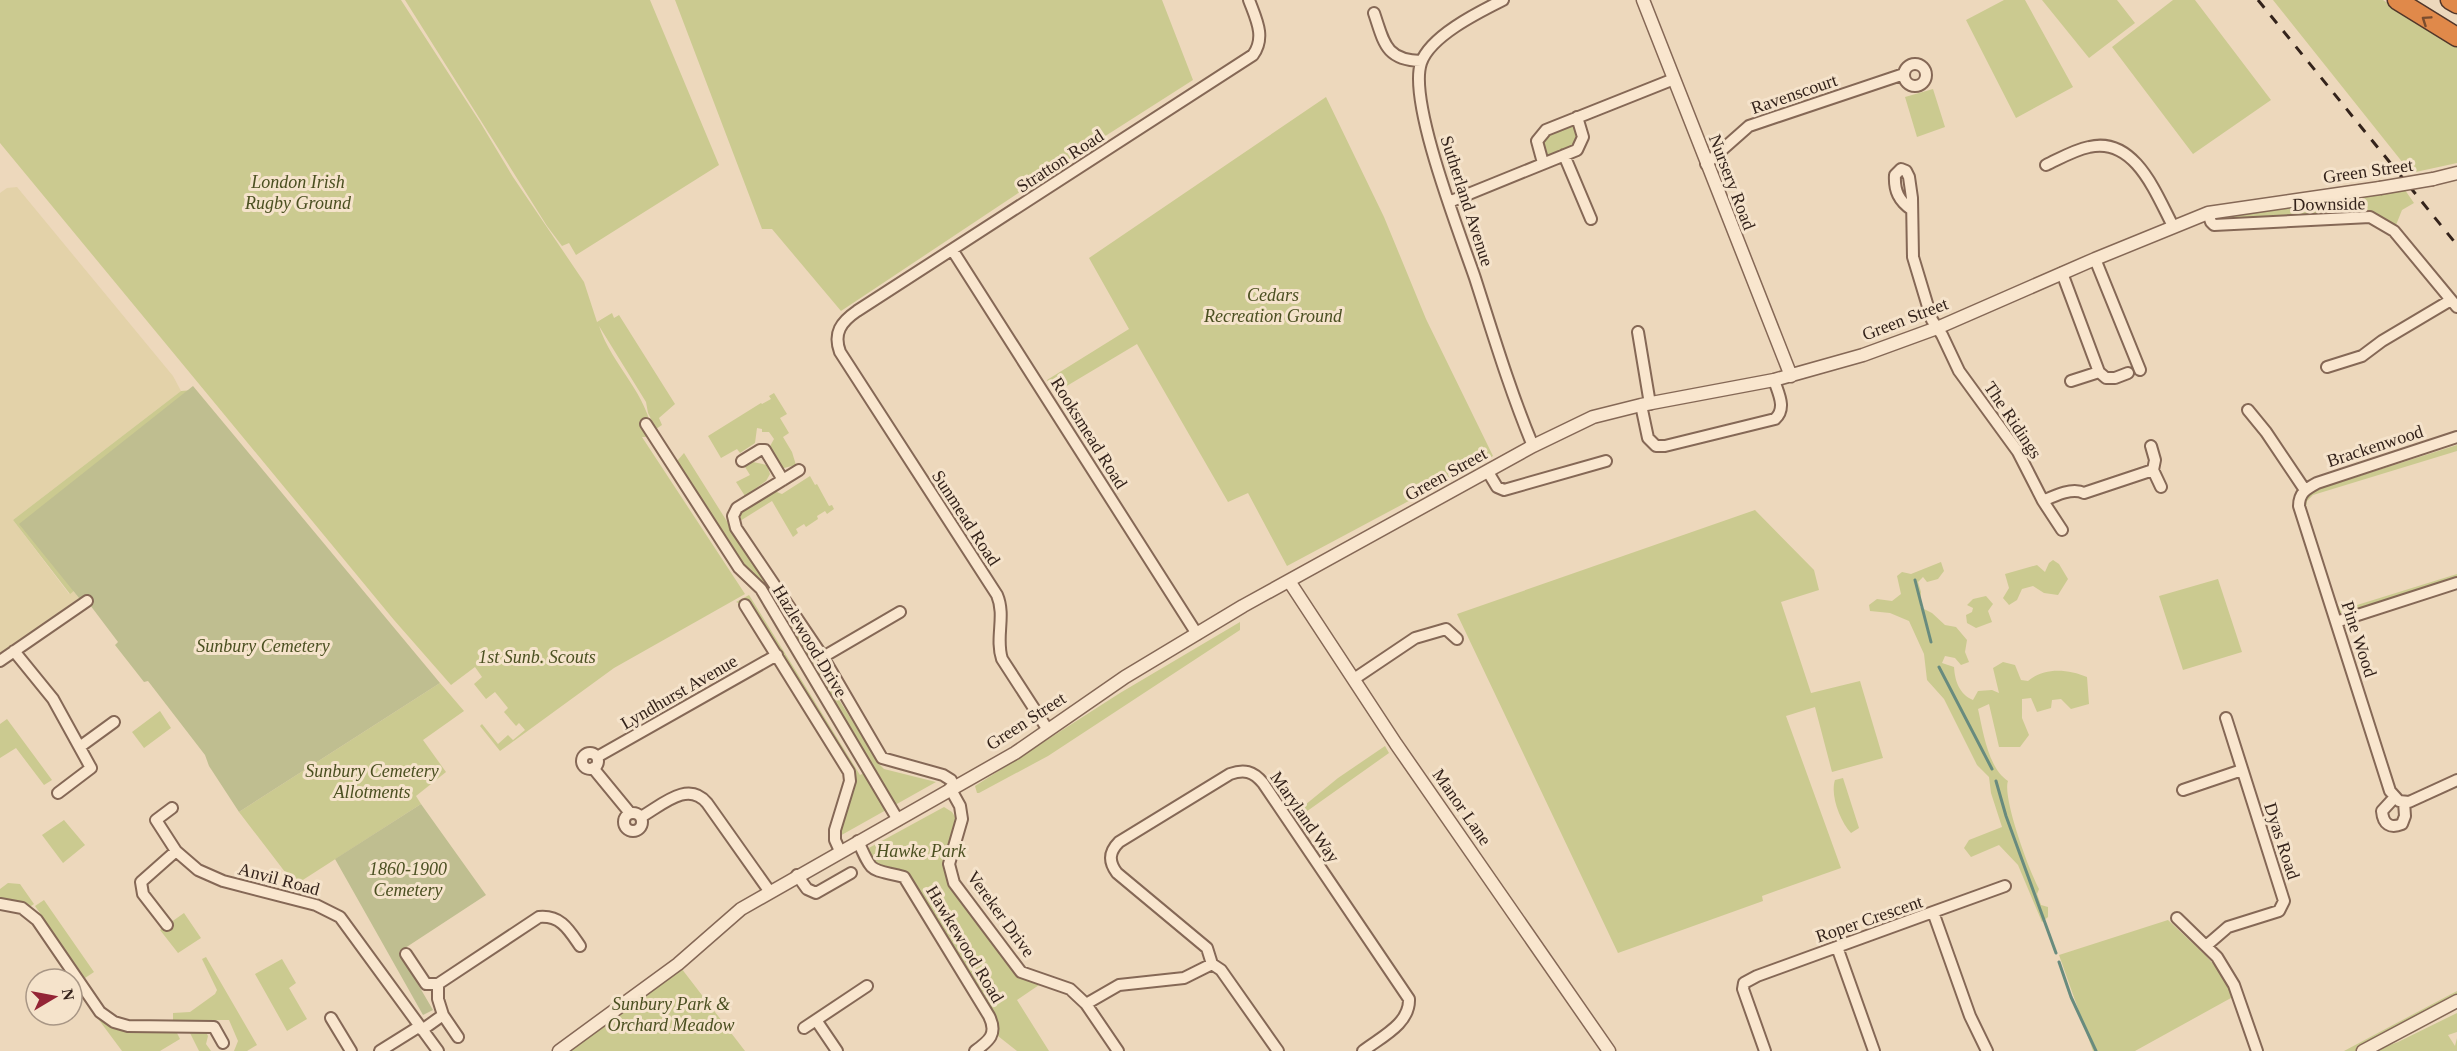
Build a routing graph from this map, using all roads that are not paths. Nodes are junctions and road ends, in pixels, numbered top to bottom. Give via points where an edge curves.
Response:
1 (1249, 0) edge
2 (1503, 0) edge
3 (1642, 0) edge
4 (2397, 0) edge
5 (2450, 0) edge
6 (2457, 4) edge
7 (1374, 13) dead end
8 (2457, 37) edge
9 (1421, 61) junction
10 (1904, 74) dead end
11 (1674, 79) junction
12 (1577, 117) junction
13 (1564, 155) junction
14 (1543, 163) junction
15 (1706, 164) junction
16 (2046, 165) dead end
17 (2457, 173) edge
18 (1449, 202) junction
19 (1912, 210) dead end
20 (2208, 213) junction
21 (1590, 219) dead end
22 (2173, 226) junction
23 (953, 250) junction
24 (2095, 259) junction
25 (2061, 273) junction
26 (2454, 303) edge
27 (1937, 328) junction
28 (838, 329) joint
29 (1638, 332) dead end
30 (2326, 367) dead end
31 (2099, 372) junction
32 (1791, 376) junction
33 (1774, 380) junction
34 (2072, 381) dead end
35 (1645, 404) junction
36 (2248, 410) dead end
37 (646, 424) dead end
38 (2457, 437) edge
39 (1533, 446) junction
40 (2151, 446) dead end
41 (1606, 460) dead end
42 (742, 461) dead end
43 (799, 470) dead end
44 (2153, 470) junction
45 (1488, 472) junction
46 (783, 480) junction
47 (2161, 487) dead end
48 (2305, 490) junction
49 (2043, 501) junction
50 (2062, 530) dead end
51 (1289, 580) junction
52 (2457, 584) edge
53 (87, 601) dead end
54 (745, 605) dead end
55 (900, 612) dead end
56 (2336, 622) junction
57 (1197, 634) junction
58 (1457, 639) dead end
59 (14, 651) junction
60 (777, 655) junction
61 (823, 657) junction
62 (0, 661) edge
63 (1354, 679) junction
64 (2226, 718) dead end
65 (114, 723) dead end
66 (1048, 730) junction
67 (81, 746) junction
68 (2242, 770) junction
69 (2457, 780) edge
70 (952, 787) junction
71 (2183, 790) dead end
72 (58, 793) dead end
73 (172, 807) dead end
74 (897, 820) junction
75 (858, 841) junction
76 (176, 851) junction
77 (840, 851) junction
78 (851, 873) dead end
79 (797, 875) junction
80 (2005, 886) dead end
81 (771, 892) junction
82 (0, 904) edge
83 (1933, 912) junction
84 (2177, 918) dead end
85 (167, 925) dead end
86 (580, 946) dead end
87 (2206, 946) junction
88 (1837, 947) junction
89 (406, 954) dead end
90 (1212, 964) junction
91 (438, 984) junction
92 (867, 986) dead end
93 (857, 993) junction
94 (2457, 1001) edge
95 (865, 1004) dead end
96 (1086, 1004) junction
97 (443, 1015) junction
98 (332, 1018) dead end
99 (816, 1020) junction
100 (421, 1028) junction
101 (804, 1028) dead end
102 (458, 1037) dead end
103 (222, 1043) dead end
104 (351, 1051) edge
105 (381, 1051) edge
106 (438, 1051) edge
107 (559, 1051) edge
108 (837, 1051) edge
109 (975, 1051) edge
110 (1118, 1051) edge
111 (1278, 1051) edge
112 (1363, 1051) edge
113 (1609, 1051) edge
114 (1765, 1051) edge
115 (1874, 1051) edge
116 (1987, 1051) edge
117 (2256, 1051) edge
118 (2363, 1051) edge

1 - 23 street, Stratton Road via 1260,39 1253,55
2 - 9 street via 1434,44
3 - 11 street, Nursery Road
8 -> 4 highway
5 - 6 highway
7 - 9 street via 1385,47 1394,54
9 - 18 street, Sutherland Avenue via 1419,92
10 - 15 street, Ravenscourt via 1749,126
11 - 12 street
11 - 15 street, Nursery Road
12 - 13 street via 1582,142 1577,150
12 - 14 street via 1542,133 1537,147
13 - 14 street
13 - 21 street
14 - 18 street
15 - 32 street, Nursery Road
16 - 22 street via 2088,147 2123,152 2144,172
17 - 20 street, Green Street, bridge
18 - 39 street, Sutherland Avenue
19 - 27 street, The Ridings via 1916,272
20 - 22 street, Green Street
20 - 26 street, Downside via 2214,225 2370,217 2394,231
22 - 24 street, Green Street
23 - 28 street, Stratton Road via 846,319
23 - 57 street, Rooksmead Road
24 - 25 street, Green Street
24 - 31 street via 2134,372 2115,378 2106,378
25 - 27 street, Green Street
25 - 31 street
26 - 30 street via 2382,341 2362,356
27 - 32 street, Green Street
27 - 49 street, The Ridings via 1959,371 2018,452
28 - 66 street, Sunmead Road via 840,352 997,595 1001,605 1002,659
29 - 35 street
31 - 34 street
32 - 33 street, Green Street
33 - 35 street, Green Street
33 - 35 street via 1782,406 1775,419 1665,446 1656,446 1648,438
35 - 39 street, Green Street via 1593,417
36 - 48 street
37 - 74 street, Hazlewood Drive via 739,568 761,589
38 - 48 street, Brackenwood
39 - 45 street, Green Street
40 - 44 street
41 - 45 street via 1504,490 1497,487
42 - 46 street via 765,450
43 - 46 street
44 - 47 street
44 - 49 street
45 - 51 street, Green Street
46 - 61 street via 741,505 733,516 736,528
48 - 56 street, Pine Wood via 2299,497 2299,506
49 - 50 street, The Ridings
51 - 57 street, Green Street
51 - 63 street, Manor Lane
52 - 56 street
53 - 59 street
54 - 60 street
55 - 61 street
56 - 69 street, Pine Wood via 2390,791 2399,800 2409,802
57 - 66 street, Green Street
58 - 63 street via 1446,629 1415,638
59 - 62 street
59 - 67 street via 53,699
60 - 77 street via 849,772 850,781 835,830
60 - 81 street, Lyndhurst Avenue via 595,763 635,815 684,792 697,794
61 - 70 street via 882,758 943,776 951,780
63 - 113 street, Manor Lane
64 - 68 street, Dyas Road
65 - 67 street
66 - 70 street, Green Street
67 - 72 street via 91,768
68 - 71 street
68 - 87 street, Dyas Road via 2284,902 2279,911 2228,927
70 - 74 street, Green Street
70 - 96 street, Vereker Drive via 962,813 950,864 954,883 1021,972 1070,989
73 - 76 street, Anvil Road via 156,820
74 - 75 street, Green Street
75 - 77 street, Green Street
75 - 109 street, Hawkewood Road via 869,867 904,877 989,1016 993,1033
76 - 85 street via 141,882 143,894
76 - 100 street, Anvil Road via 198,870 223,881 316,905 340,917
77 - 79 street, Green Street
78 - 79 street via 816,893 807,889
79 - 81 street, Green Street
80 - 83 street
81 - 107 street, Green Street via 741,909 678,964
82 - 103 street via 22,908 37,920 100,1012 114,1022 128,1026 214,1027
83 - 88 street, Roper Crescent
83 - 116 street, Roper Crescent via 1970,1016
84 - 87 street
86 - 91 street via 558,920 539,917
87 - 117 street via 2234,985
88 - 114 street, Roper Crescent via 1744,983
88 - 115 street
89 - 91 street via 422,981
90 - 96 street via 1184,978 1119,985
90 - 111 street, Maryland Way via 1221,970
90 - 112 street, Maryland Way via 1207,948 1117,873 1110,857 1119,842 1230,774 1248,771 1269,793 1409,999 1409,1008 1400,1023
91 - 97 street
92 - 93 street
93 - 95 street
93 - 99 street
94 - 118 street
96 - 110 street, Vereker Drive
97 - 100 street
97 - 102 street
98 - 104 street
99 - 101 street
99 - 108 street
100 - 105 street
100 - 106 street, Anvil Road

